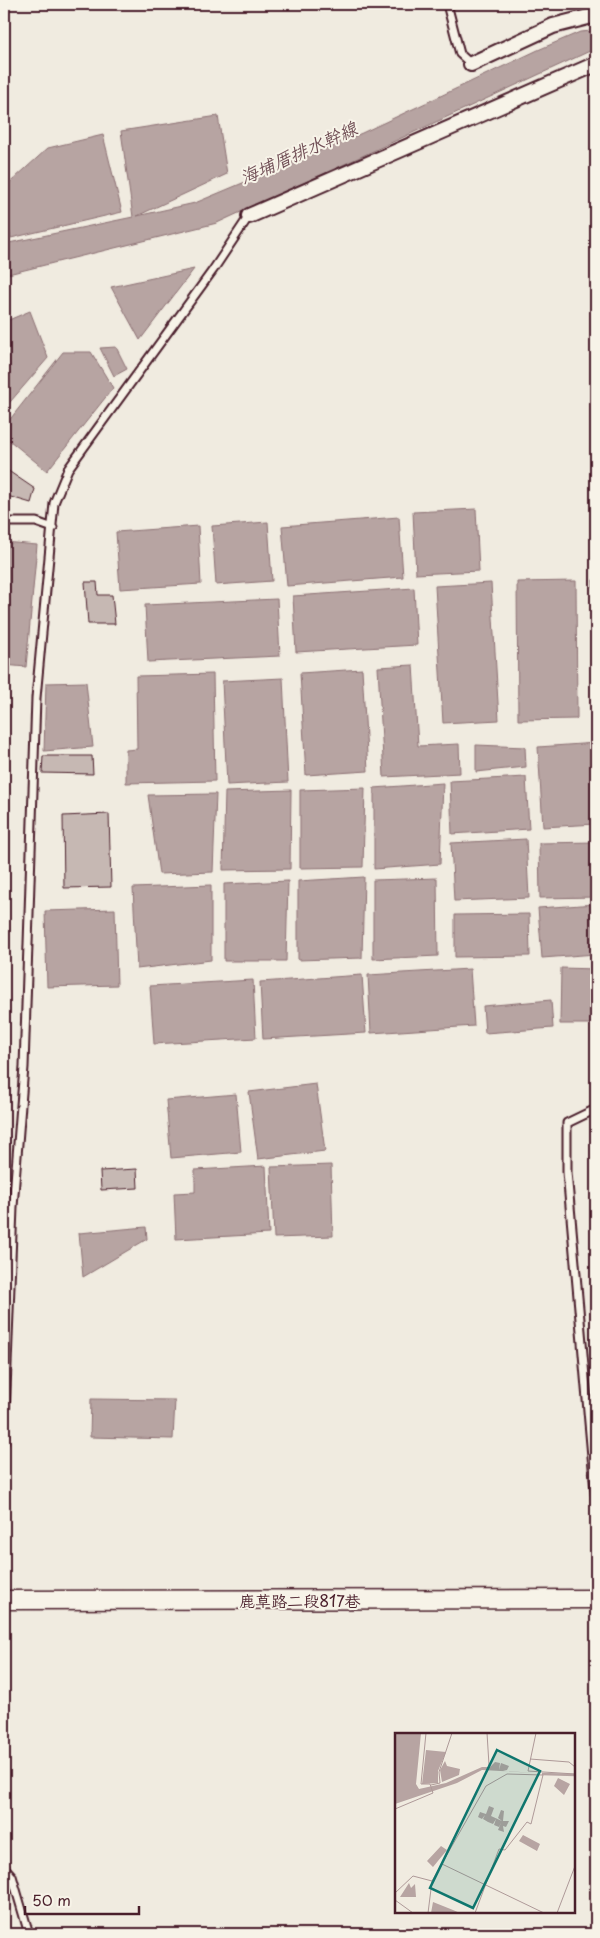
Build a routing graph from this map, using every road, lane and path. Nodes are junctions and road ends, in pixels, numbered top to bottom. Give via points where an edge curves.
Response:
1 (447, 4) edge
2 (596, 15) edge
3 (471, 64) joint
4 (596, 64) edge
5 (249, 216) joint
6 (4, 522) edge
7 (53, 528) junction
8 (596, 1109) edge
9 (4, 1443) edge
10 (596, 1502) edge
11 (596, 1599) edge
12 (4, 1600) edge
13 (4, 1867) edge
14 (30, 1934) edge

1 - 3 lane via 460,54
2 - 3 street via 553,26
4 - 5 street
5 - 7 lane via 214,270 68,470 54,503
6 - 7 lane via 36,522
7 - 9 lane via 36,698 24,1067 13,1207
8 - 10 lane via 567,1123 567,1172
11 - 12 street, 鹿草路二段817巷
13 - 14 lane via 12,1876

